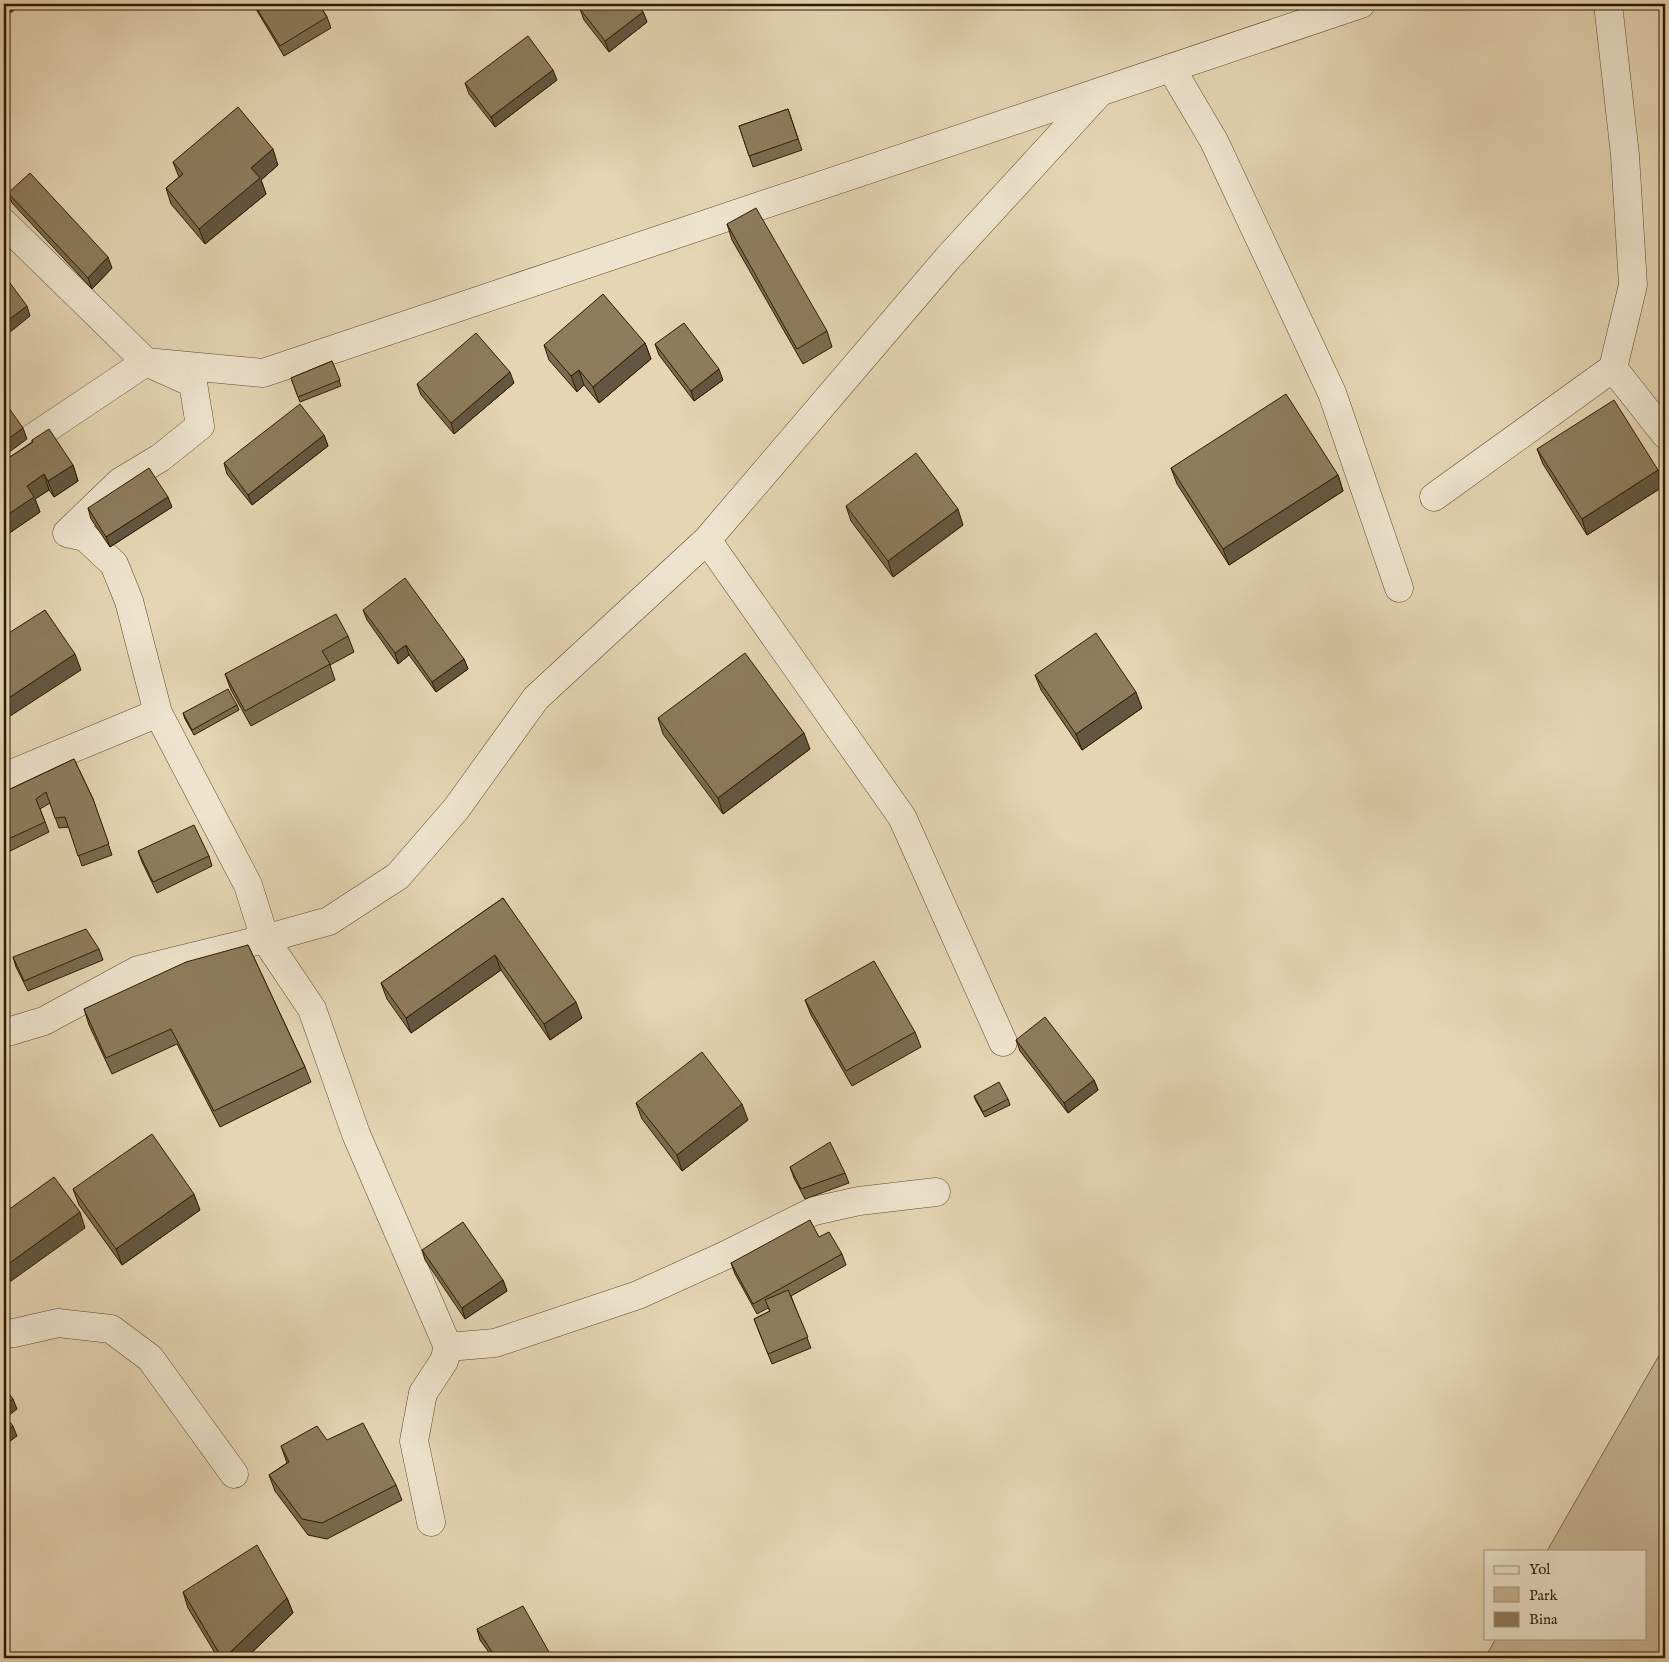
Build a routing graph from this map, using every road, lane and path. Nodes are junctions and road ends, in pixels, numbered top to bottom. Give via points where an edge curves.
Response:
1 (1361, 4) edge
2 (1608, 4) edge
3 (1171, 68) junction
4 (1100, 92) junction
5 (4, 222) edge
6 (146, 362) junction
7 (1613, 368) junction
8 (1665, 434) edge
9 (4, 457) edge
10 (1434, 497) dead end
11 (707, 540) junction
12 (1399, 588) dead end
13 (158, 713) junction
14 (4, 777) edge
15 (265, 939) junction
16 (4, 1033) edge
17 (1002, 1042) dead end
18 (936, 1192) dead end
19 (4, 1334) edge
20 (448, 1347) junction
21 (234, 1474) dead end
22 (431, 1522) dead end

1 - 3 street
2 - 7 street via 1625,155 1633,284
3 - 4 street
3 - 12 street via 1214,141 1332,393
4 - 6 street via 263,373
4 - 11 street via 947,259
5 - 6 street
6 - 9 street
6 - 13 street via 193,383 200,426 160,458 120,482 68,533 86,537 114,564 129,601
7 - 8 street
7 - 10 street
11 - 15 street via 536,698 456,809 398,876 329,921
11 - 17 street via 902,817
13 - 14 street
13 - 15 street via 248,885
15 - 16 street via 138,970 44,1022
15 - 20 street via 312,1009 356,1134
18 - 20 street via 814,1210 638,1295 495,1343
19 - 21 street via 58,1324 111,1329 150,1358
20 - 22 street via 444,1361 423,1393 414,1442

